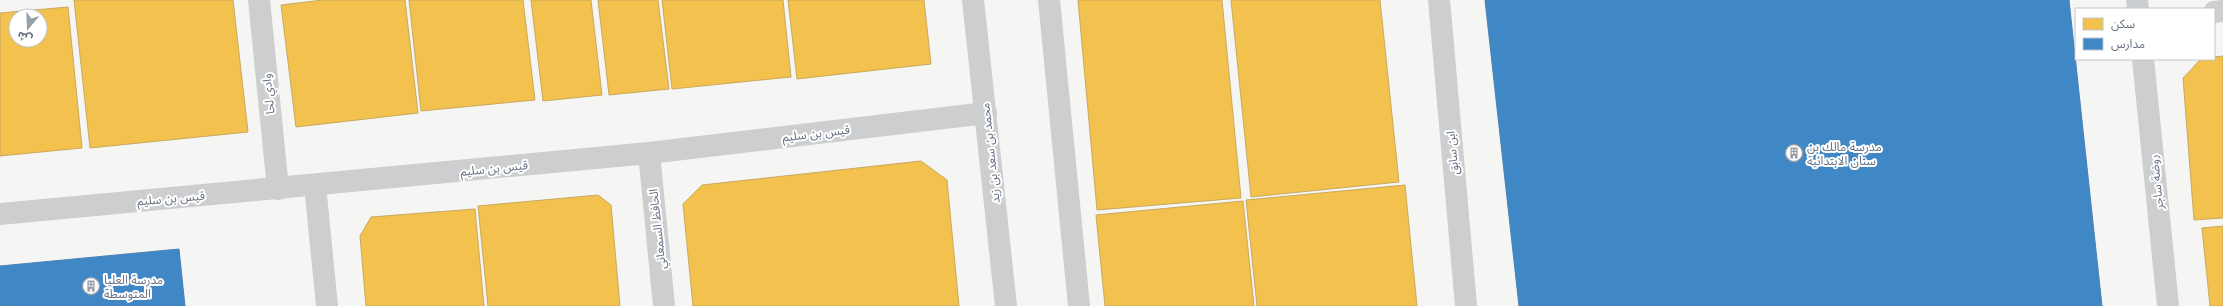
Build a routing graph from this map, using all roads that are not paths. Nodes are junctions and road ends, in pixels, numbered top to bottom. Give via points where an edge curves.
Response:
1 (259, 0) edge
2 (973, 0) edge
3 (1049, 0) edge
4 (1439, 0) edge
5 (2143, 60) edge
6 (986, 113) junction
7 (649, 152) junction
8 (315, 185) junction
9 (278, 189) junction
10 (0, 214) edge
11 (327, 306) edge
12 (664, 306) edge
13 (1006, 306) edge
14 (1078, 306) edge
15 (1466, 306) edge
16 (2168, 306) edge

1 - 9 street, وادي لحا
2 - 6 street, محمد بن سعد بن زيد
3 - 14 street
4 - 15 street, ابن سابق
5 - 16 street, روضة ساجر
6 - 7 street, قيس بن سليم
6 - 13 street, محمد بن سعد بن زيد
7 - 8 street, قيس بن سليم
7 - 12 street, الحافظ السمعاني
8 - 9 street, قيس بن سليم
8 - 11 street
9 - 10 street, قيس بن سليم

